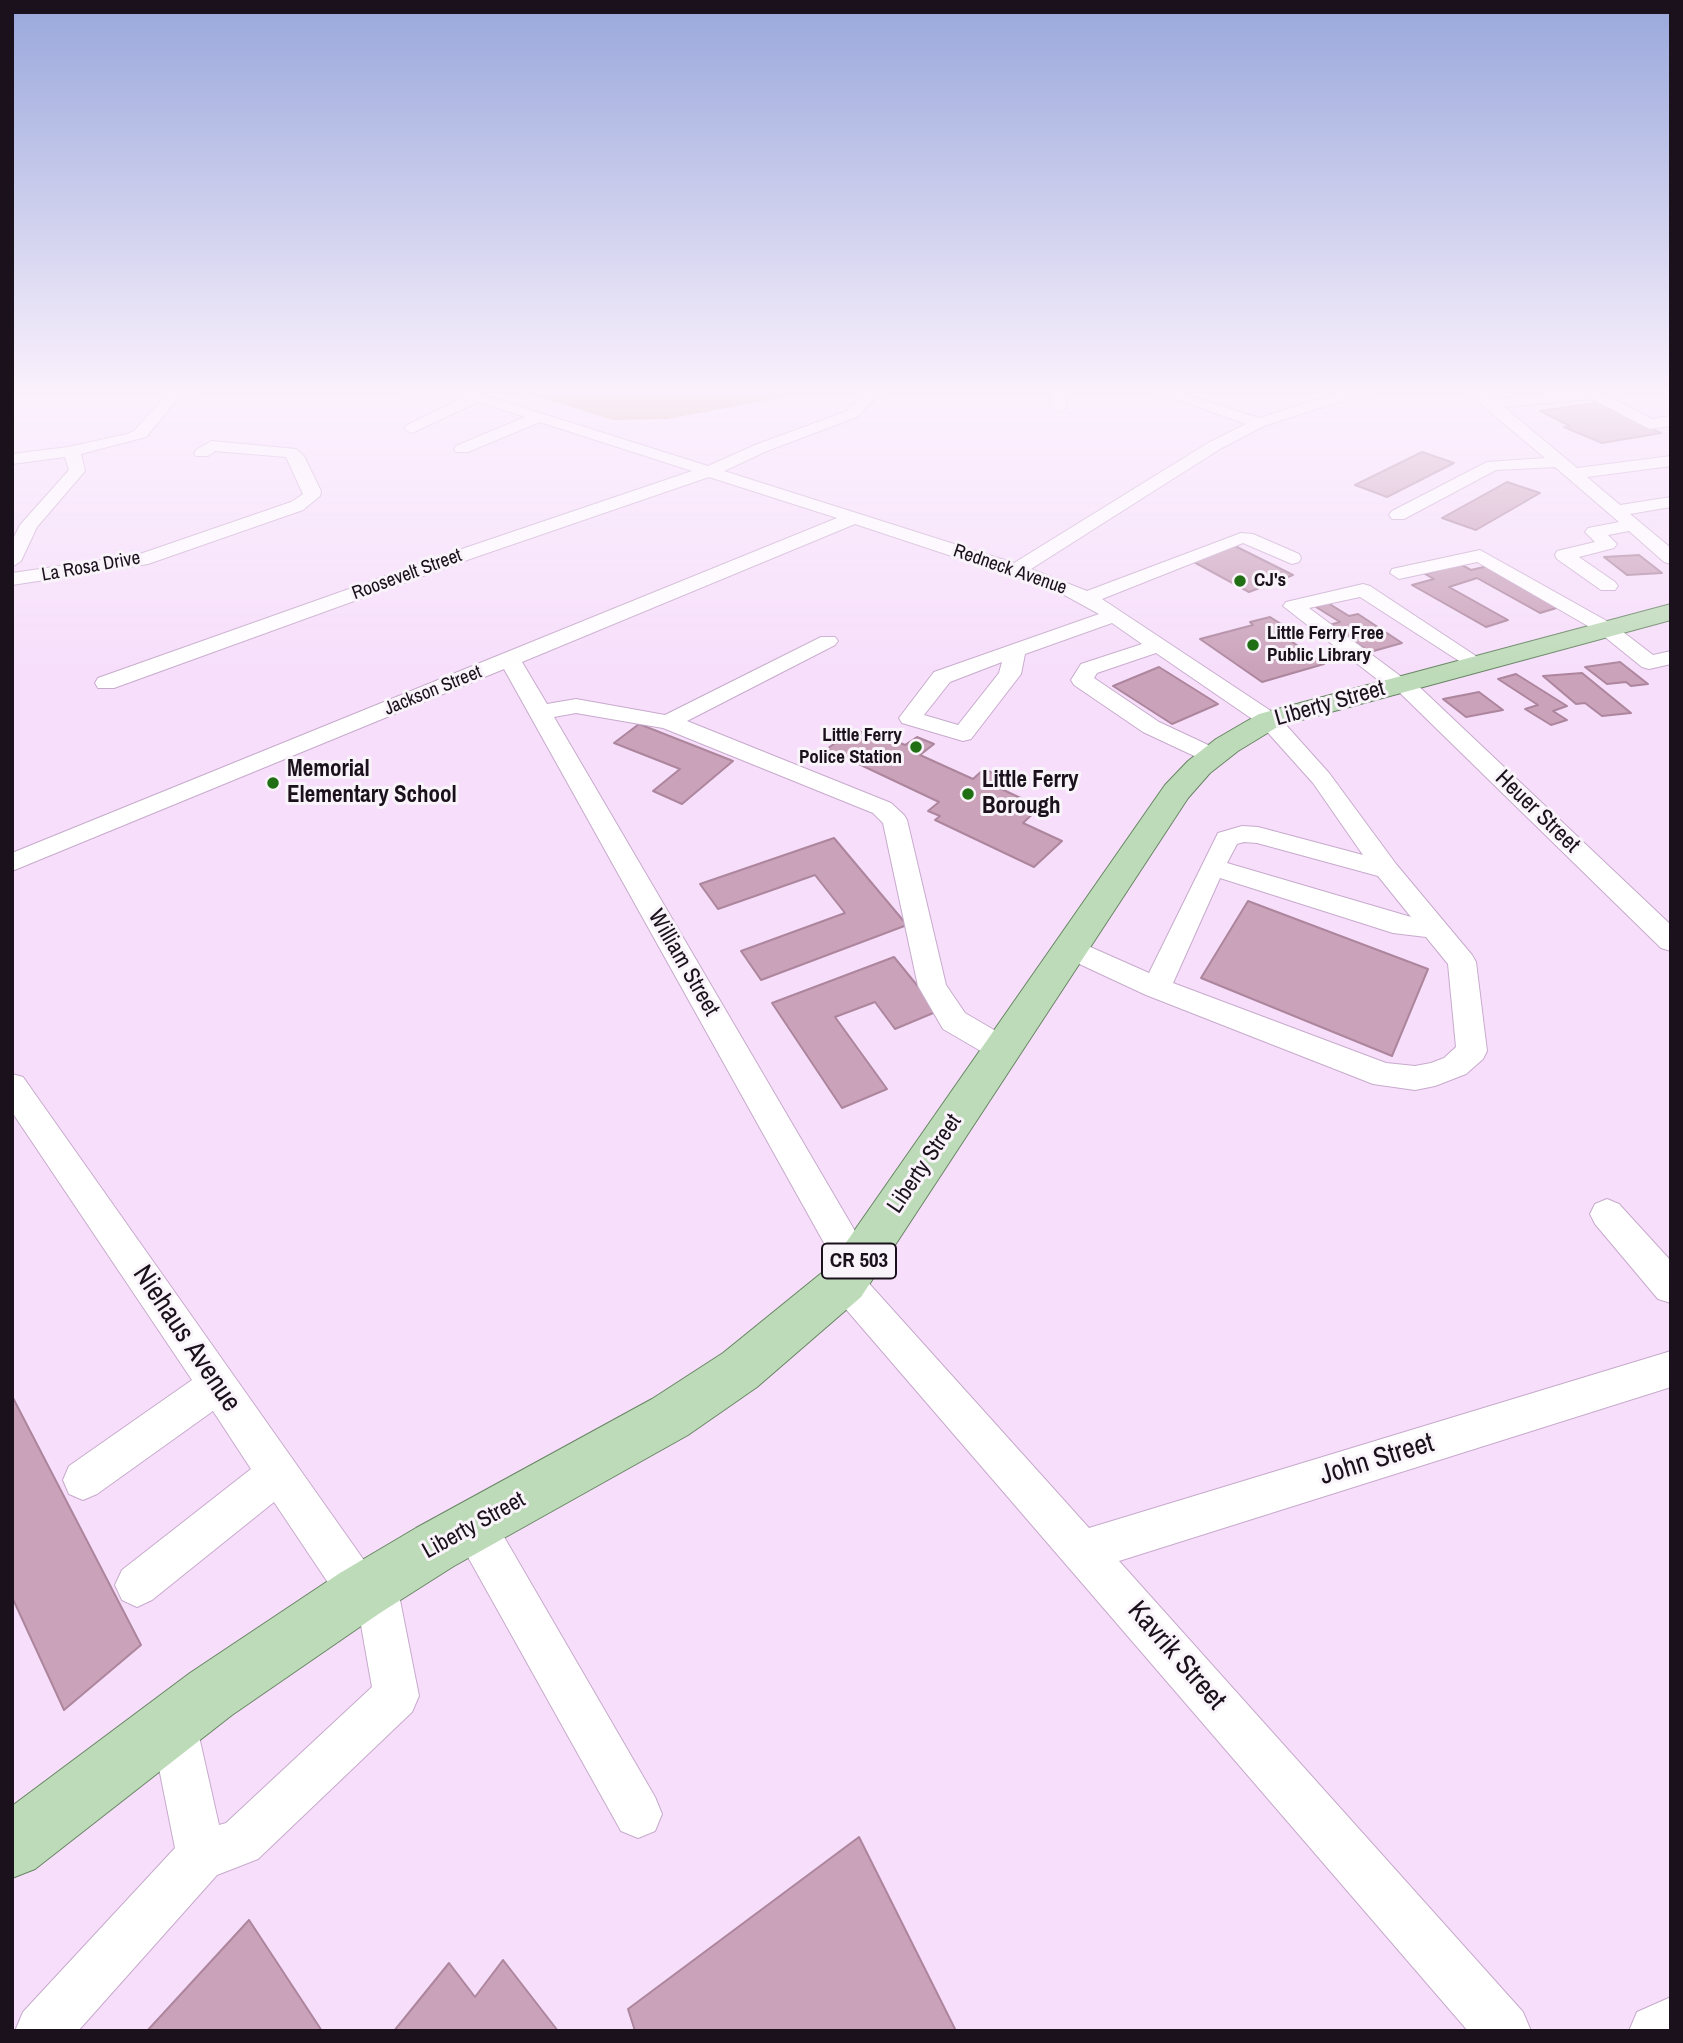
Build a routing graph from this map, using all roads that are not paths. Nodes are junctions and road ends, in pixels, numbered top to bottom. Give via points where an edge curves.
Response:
1 (66, 483) edge
2 (308, 483) edge
3 (674, 483) edge
4 (748, 483) edge
5 (1154, 483) edge
6 (1458, 483) edge
7 (1583, 483) edge
8 (1671, 502) edge
9 (1615, 511) junction
10 (1398, 515) dead end
11 (854, 518) junction
12 (1632, 525) junction
13 (1292, 558) dead end
14 (1671, 558) edge
15 (12, 561) edge
16 (1016, 570) junction
17 (1399, 573) dead end
18 (12, 579) edge
19 (1608, 586) dead end
20 (1086, 598) junction
21 (1671, 612) edge
22 (1114, 615) junction
23 (1607, 629) junction
24 (828, 641) dead end
25 (1158, 645) junction
26 (1015, 650) junction
27 (1671, 657) edge
28 (510, 660) junction
29 (1649, 663) junction
30 (1476, 664) junction
31 (1671, 680) edge
32 (106, 683) dead end
33 (1401, 685) junction
34 (541, 712) junction
35 (1269, 720) junction
36 (668, 722) junction
37 (1213, 756) junction
38 (12, 863) edge
39 (1212, 867) junction
40 (1387, 870) junction
41 (1432, 928) junction
42 (1671, 941) edge
43 (1070, 948) junction
44 (1156, 988) junction
45 (1002, 1049) junction
46 (17, 1102) edge
47 (1606, 1214) dead end
48 (851, 1274) junction
49 (1671, 1287) edge
50 (1671, 1370) edge
51 (218, 1385) junction
52 (278, 1473) junction
53 (83, 1480) dead end
54 (474, 1526) junction
55 (1084, 1551) junction
56 (137, 1585) dead end
57 (367, 1589) junction
58 (173, 1723) junction
59 (638, 1814) dead end
60 (12, 1846) edge
61 (201, 1856) junction
62 (1671, 2024) edge
63 (42, 2031) edge
64 (1504, 2031) edge
65 (1656, 2031) edge

1 - 15 street via 29,525
2 - 18 street, La Rosa Drive via 311,496 297,506 141,560
3 - 32 street, Roosevelt Street
4 - 11 street, Redneck Avenue
5 - 16 street
6 - 10 street
7 - 9 street
8 - 9 street
9 - 12 street
11 - 16 street, Redneck Avenue
11 - 28 street, Jackson Street
12 - 14 street
12 - 19 street via 1594,532 1608,544 1564,555
13 - 20 street via 1241,538
16 - 20 street, Redneck Avenue
17 - 23 street via 1480,556
20 - 22 street, Redneck Avenue
21 - 23 main road, Liberty Street / CR 503
22 - 25 street, Redneck Avenue
22 - 26 street
23 - 29 street
23 - 30 main road, Liberty Street / CR 503
24 - 36 street
25 - 35 street, Redneck Avenue
25 - 37 street via 1089,669 1082,680 1151,727
26 - 26 street via 942,677 910,718 963,734 1010,674
27 - 29 street
28 - 34 street, William Street
28 - 38 street, Jackson Street
29 - 31 street
30 - 33 main road, Liberty Street / CR 503
30 - 33 street, Heuer Street via 1363,590 1293,606
33 - 35 main road, Liberty Street / CR 503
33 - 42 street, Heuer Street
34 - 36 street via 576,706
34 - 48 street, William Street
35 - 37 main road, Liberty Street / CR 503
35 - 40 street, Redneck Avenue via 1321,778
36 - 45 street via 882,808 895,821 932,986 954,1021
37 - 43 main road, Liberty Street / CR 503 via 1175,792
39 - 40 street via 1227,839 1242,834
39 - 41 street via 1403,926
39 - 44 street
40 - 41 street, Redneck Avenue
41 - 44 street, Redneck Avenue via 1462,962 1472,1051 1455,1066 1435,1074 1415,1078 1384,1075
43 - 44 street
43 - 45 main road, Liberty Street / CR 503
45 - 48 main road, Liberty Street / CR 503
46 - 51 street, Niehaus Avenue
47 - 49 street
48 - 54 main road, Liberty Street / CR 503 via 740,1370 680,1410
48 - 55 street, Kavrik Street
50 - 55 street, John Street
51 - 52 street, Niehaus Avenue
51 - 53 street
52 - 56 street
52 - 57 street, Niehaus Avenue
54 - 57 main road, Liberty Street / CR 503
54 - 59 street
55 - 64 street, Kavrik Street
57 - 58 main road, Liberty Street / CR 503
57 - 61 street via 396,1696 241,1842
58 - 60 main road, Liberty Street / CR 503
58 - 61 street
61 - 63 street
62 - 65 street

